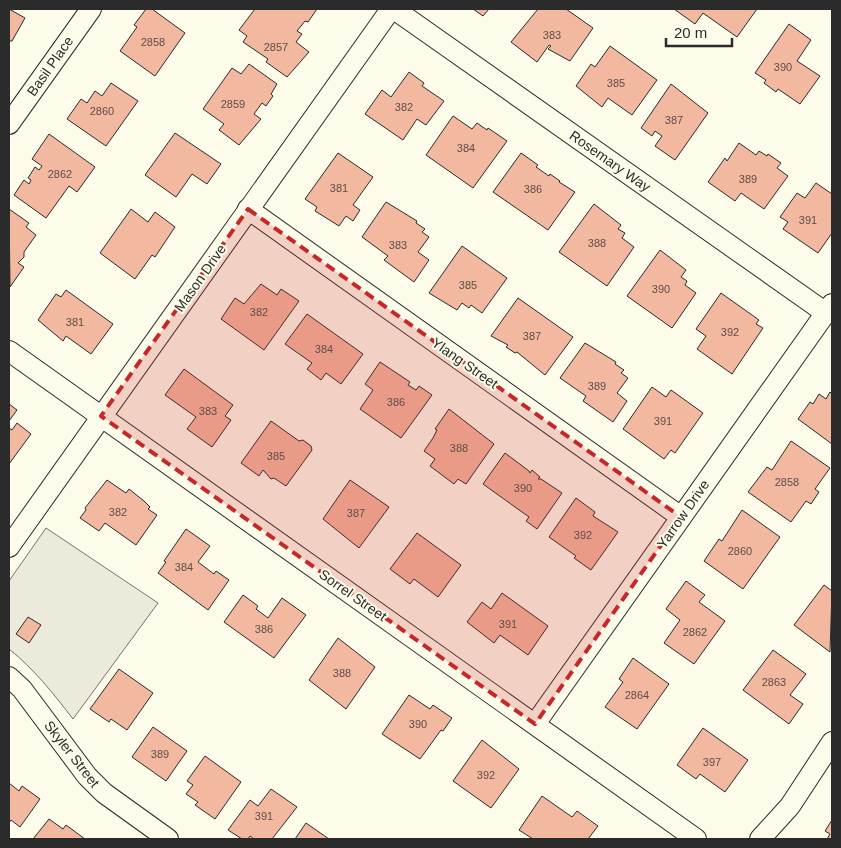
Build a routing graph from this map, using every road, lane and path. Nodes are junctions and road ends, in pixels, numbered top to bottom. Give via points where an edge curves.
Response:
1 (392, 9) edge
2 (88, 10) edge
3 (9, 124) edge
4 (248, 210) junction
5 (829, 308) edge
6 (9, 351) edge
7 (101, 416) junction
8 (681, 517) junction
9 (9, 547) edge
10 (9, 677) edge
11 (535, 724) junction
12 (832, 742) edge
13 (168, 839) edge
14 (696, 839) edge
15 (760, 839) edge

1 - 4 street, Mason Drive
1 - 5 street, Rosemary Way
2 - 3 street, Basil Place
4 - 7 street, Mason Drive
4 - 8 street, Ylang Street
5 - 8 street, Yarrow Drive
6 - 7 street, Sorrel Street
7 - 9 street, Mason Drive
7 - 11 street, Sorrel Street
8 - 11 street, Yarrow Drive
10 - 13 street, Skyler Street via 22,689 87,776 104,793
11 - 14 street, Sorrel Street
12 - 15 street via 790,806

